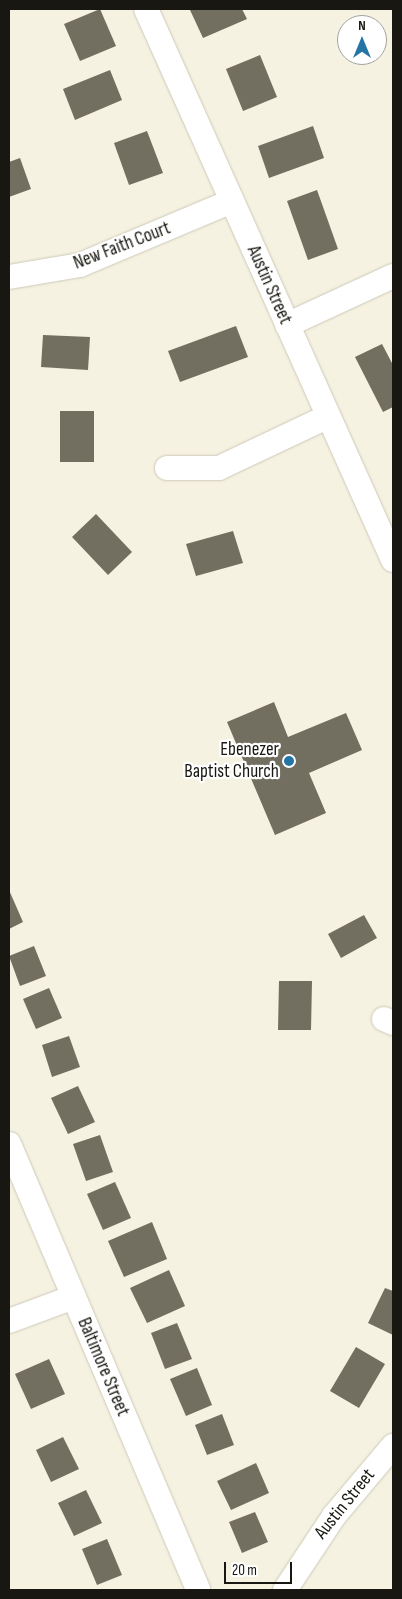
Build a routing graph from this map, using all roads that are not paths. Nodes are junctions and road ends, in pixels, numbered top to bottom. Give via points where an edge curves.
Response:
1 (146, 9) edge
2 (232, 201) junction
3 (393, 276) edge
4 (9, 278) edge
5 (287, 325) junction
6 (328, 417) junction
7 (167, 468) dead end
8 (393, 560) edge
9 (9, 1144) edge
10 (74, 1297) junction
11 (9, 1321) edge
12 (393, 1446) edge
13 (198, 1590) edge
14 (284, 1590) edge

1 - 2 street, Austin Street
2 - 4 street, New Faith Court via 80,265
2 - 5 street, Austin Street
3 - 5 street
5 - 6 street, Austin Street
6 - 7 street via 219,468
6 - 8 street, Austin Street
9 - 10 street, Baltimore Street
10 - 11 street
10 - 13 street, Baltimore Street
12 - 14 street, Austin Street via 334,1516

